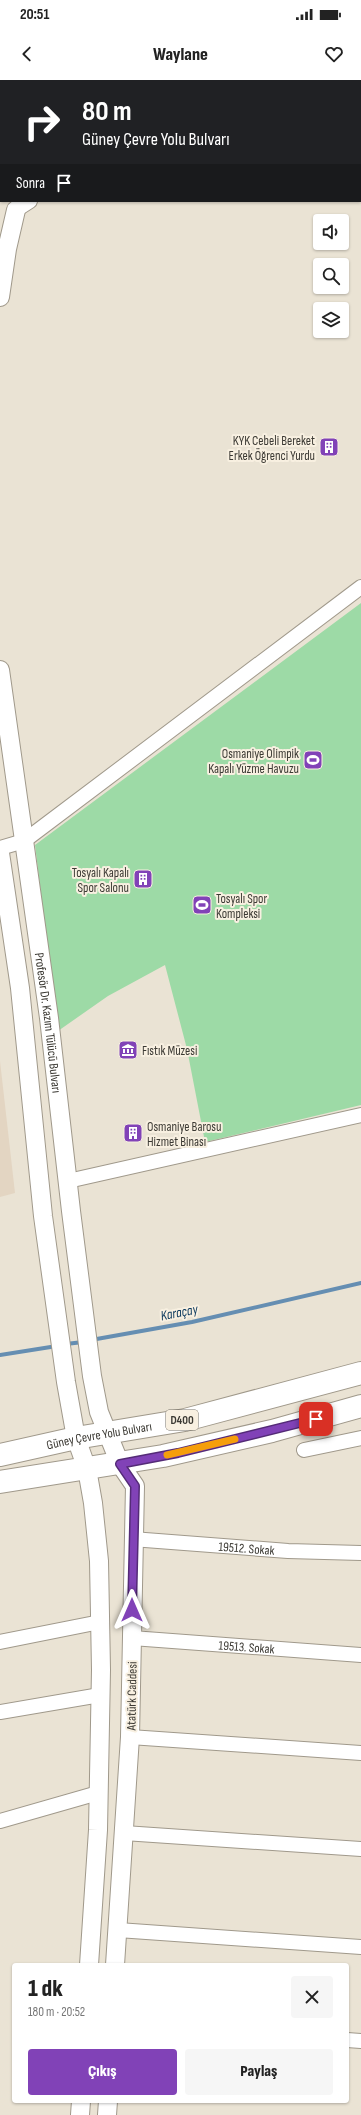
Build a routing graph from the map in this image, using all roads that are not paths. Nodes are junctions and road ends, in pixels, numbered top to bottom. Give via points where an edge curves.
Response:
1 (0, 109) edge
2 (0, 145) edge
3 (22, 204) edge
4 (0, 223) edge
5 (0, 297) edge
6 (361, 587) edge
7 (0, 670) edge
8 (24, 841) junction
9 (0, 848) edge
10 (0, 852) edge
11 (361, 1115) edge
12 (68, 1181) junction
13 (361, 1373) edge
14 (361, 1406) edge
15 (108, 1434) junction
16 (76, 1438) junction
17 (361, 1438) edge
18 (304, 1450) dead end
19 (0, 1455) edge
20 (120, 1464) junction
21 (87, 1469) junction
22 (0, 1482) edge
23 (132, 1539) junction
24 (361, 1553) edge
25 (100, 1622) junction
26 (132, 1638) junction
27 (0, 1642) edge
28 (361, 1656) edge
29 (100, 1695) junction
30 (0, 1712) edge
31 (130, 1737) junction
32 (361, 1753) edge
33 (98, 1792) junction
34 (0, 1821) edge
35 (124, 1834) junction
36 (361, 1849) edge
37 (118, 1930) junction
38 (361, 1947) edge
39 (89, 1963) edge
40 (115, 1963) edge
41 (349, 2040) edge
42 (361, 2041) edge
43 (81, 2103) edge
44 (108, 2103) edge
45 (80, 2115) edge
46 (107, 2115) edge

1 - 2 street
3 - 4 street via 9,218
3 - 5 street via 7,249
6 - 8 street
7 - 8 street, Profesör Dr. Kazım Tülücü Bulvarı
8 - 9 street
8 - 12 street, Profesör Dr. Kazım Tülücü Bulvarı via 49,1018
10 - 16 street, Profesör Dr. Kazım Tülücü Bulvarı via 20,988 43,1216
11 - 12 street
12 - 15 street, Profesör Dr. Kazım Tülücü Bulvarı via 92,1376 99,1412
13 - 15 highway, Güney Çevre Yolu Bulvarı / D400 via 185,1420
14 - 20 highway, D400 via 272,1431
15 - 16 highway, Güney Çevre Yolu Bulvarı / D400
15 - 20 street, Atatürk Caddesi
16 - 19 highway, Güney Çevre Yolu Bulvarı / D400
16 - 21 street
17 - 18 street
20 - 21 highway, D400
20 - 23 street, Atatürk Caddesi via 135,1486
21 - 22 highway, D400
21 - 25 street via 94,1503 99,1561
23 - 24 street, 19512. Sokak
23 - 26 street, Atatürk Caddesi
25 - 27 street
25 - 29 street
26 - 28 street, 19513. Sokak
26 - 31 street, Atatürk Caddesi
29 - 30 street
29 - 33 street
31 - 32 street
31 - 35 street, Atatürk Caddesi
33 - 34 street
33 - 39 street
35 - 36 street
35 - 37 street, Atatürk Caddesi
37 - 38 street
37 - 40 street, Atatürk Caddesi
41 - 42 street
43 - 45 street
44 - 46 street

